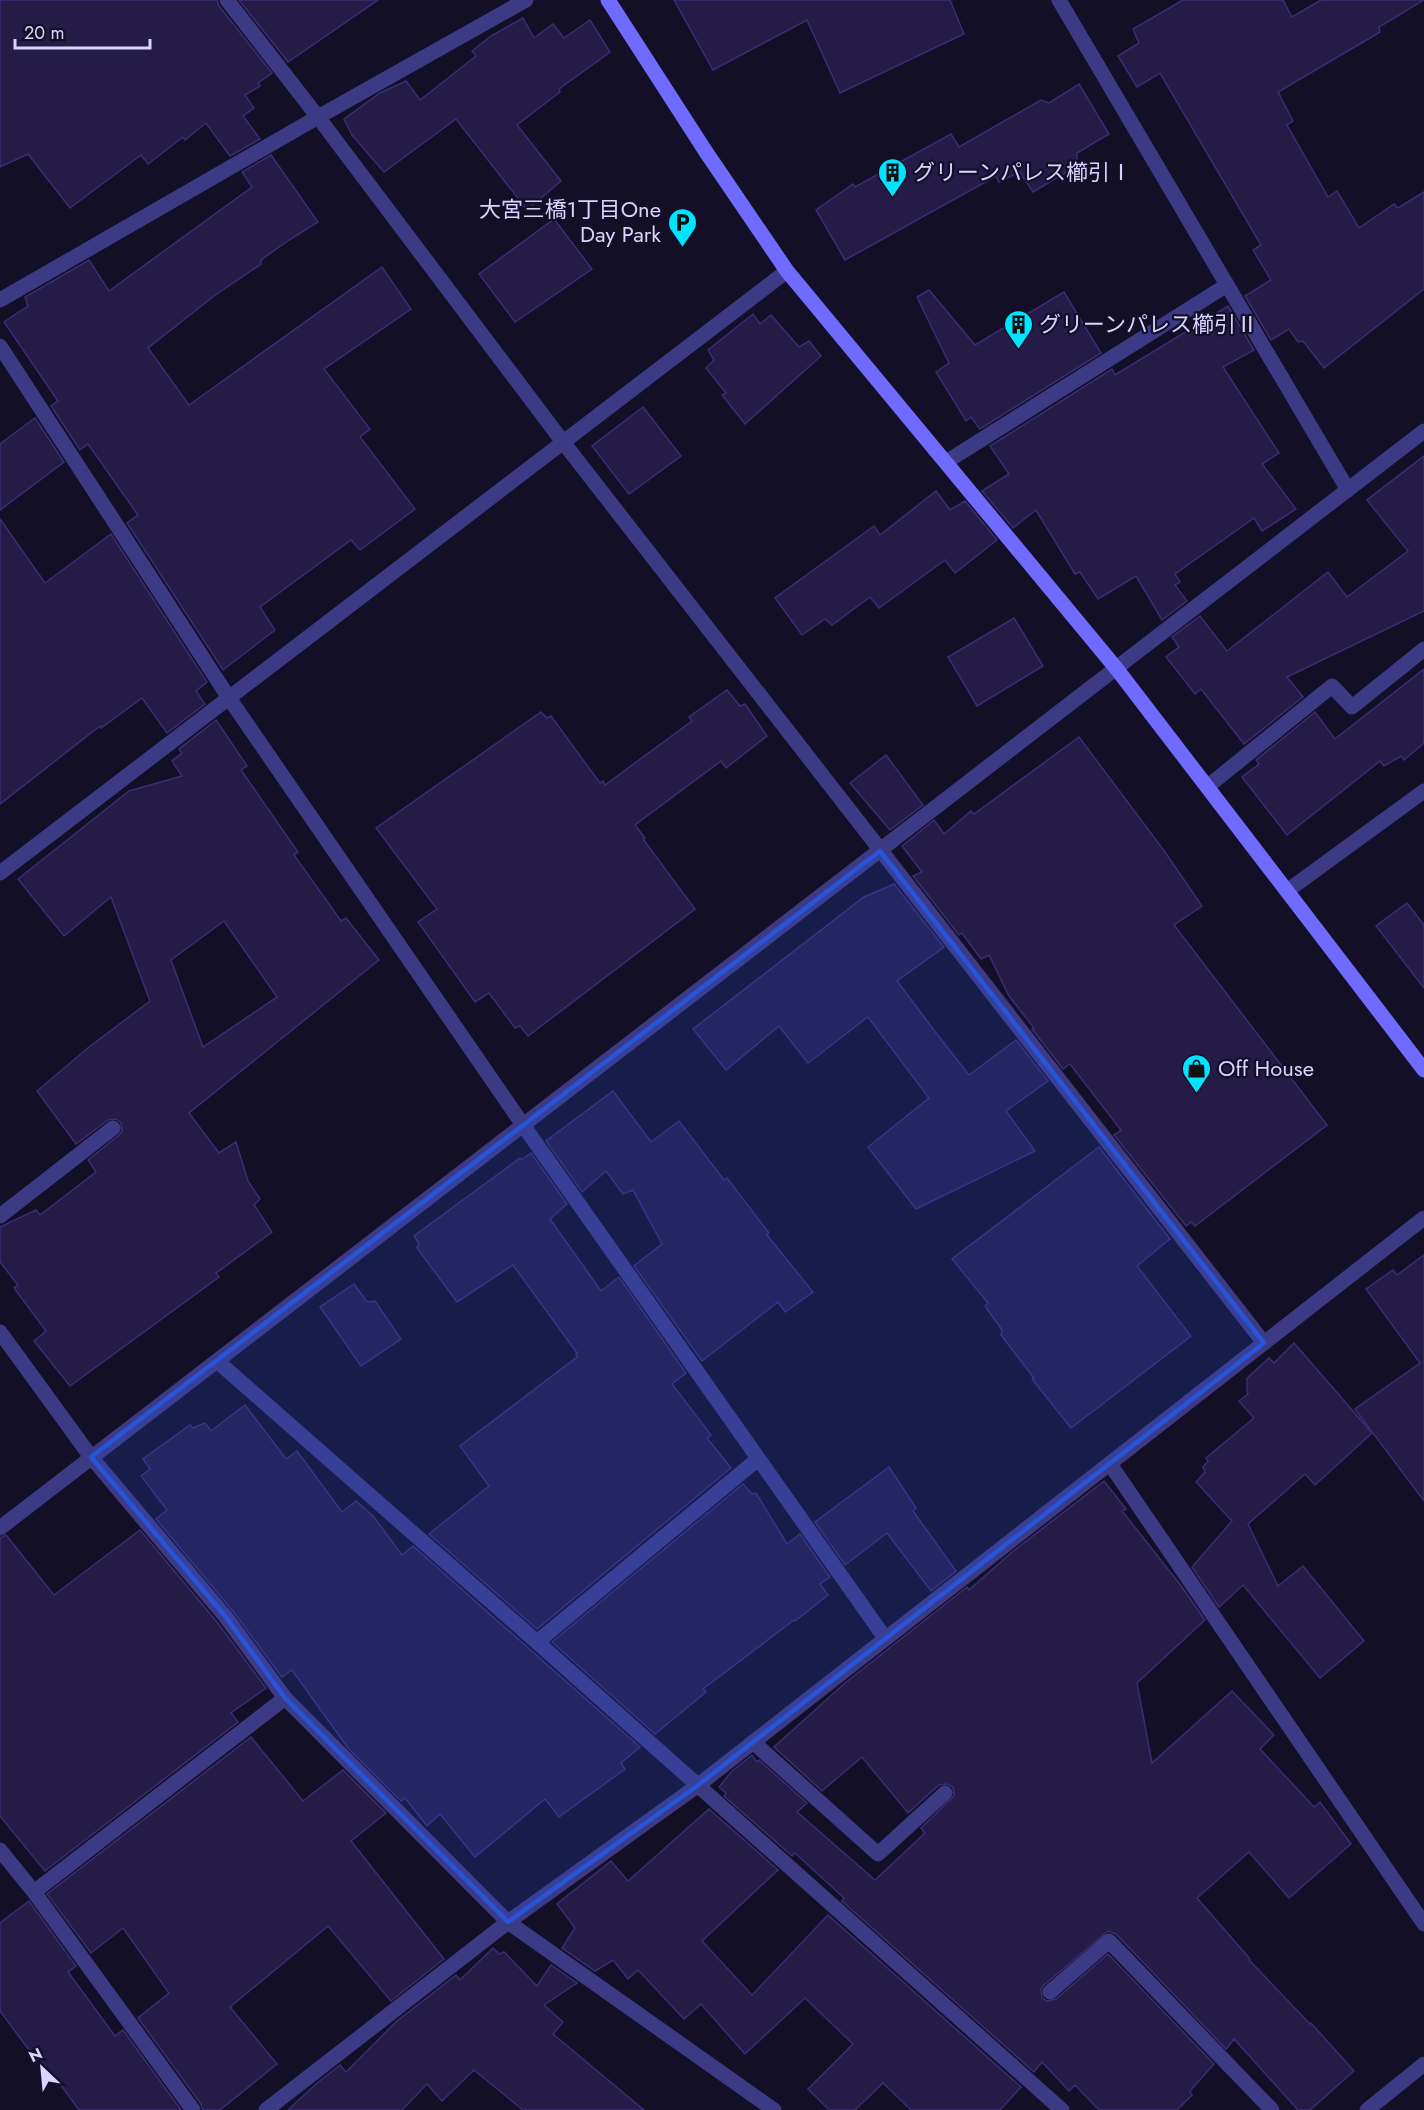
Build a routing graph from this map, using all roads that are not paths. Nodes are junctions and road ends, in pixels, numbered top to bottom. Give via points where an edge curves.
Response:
1 (227, 0) edge
2 (526, 0) edge
3 (608, 0) edge
4 (1059, 0) edge
5 (318, 117) junction
6 (787, 271) junction
7 (1227, 285) junction
8 (0, 300) edge
9 (0, 346) edge
10 (1424, 431) edge
11 (563, 442) junction
12 (946, 462) junction
13 (1347, 490) junction
14 (1424, 649) edge
15 (1116, 668) junction
16 (229, 698) junction
17 (1207, 787) junction
18 (1424, 790) edge
19 (880, 851) junction
20 (0, 873) edge
21 (1287, 891) junction
22 (1424, 1070) edge
23 (523, 1125) junction
24 (113, 1128) dead end
25 (0, 1216) edge
26 (1424, 1218) edge
27 (0, 1332) edge
28 (1264, 1343) junction
29 (217, 1361) junction
30 (91, 1457) junction
31 (758, 1459) junction
32 (1110, 1464) junction
33 (0, 1513) edge
34 (17, 1515) junction
35 (0, 1528) edge
36 (885, 1638) junction
37 (537, 1642) junction
38 (285, 1698) junction
39 (753, 1742) junction
40 (697, 1786) junction
41 (945, 1793) dead end
42 (0, 1850) edge
43 (34, 1892) junction
44 (508, 1922) junction
45 (1424, 1924) edge
46 (1050, 1992) dead end
47 (1424, 2064) edge
48 (275, 2108) edge
49 (193, 2110) edge
50 (774, 2110) edge
51 (1062, 2110) edge
52 (1272, 2110) edge
53 (1367, 2110) edge

1 - 5 street
2 - 5 street
3 - 6 street
4 - 7 street
5 - 8 street
5 - 11 street
6 - 11 street
6 - 12 street
7 - 12 street
7 - 13 street
9 - 16 street
10 - 13 street
11 - 16 street
11 - 19 street
12 - 15 street
13 - 15 street
14 - 17 street via 1352,707 1332,686
15 - 17 street
15 - 19 street
16 - 20 street
16 - 23 street
17 - 21 street
18 - 21 street
19 - 23 street
19 - 28 street
21 - 22 street
23 - 29 street
23 - 31 street
24 - 25 street
26 - 28 street
27 - 30 street
28 - 32 street
29 - 30 street
29 - 37 street
30 - 34 street
30 - 38 street via 225,1616
31 - 36 street
31 - 37 street
32 - 36 street
32 - 45 street
33 - 34 street
34 - 35 street
36 - 39 street
37 - 40 street
38 - 43 street
38 - 44 street
39 - 40 street
39 - 41 street via 878,1854
40 - 44 street
40 - 51 street
42 - 43 street
43 - 49 street
44 - 48 street
44 - 50 street
46 - 52 street via 1109,1941
47 - 53 street

